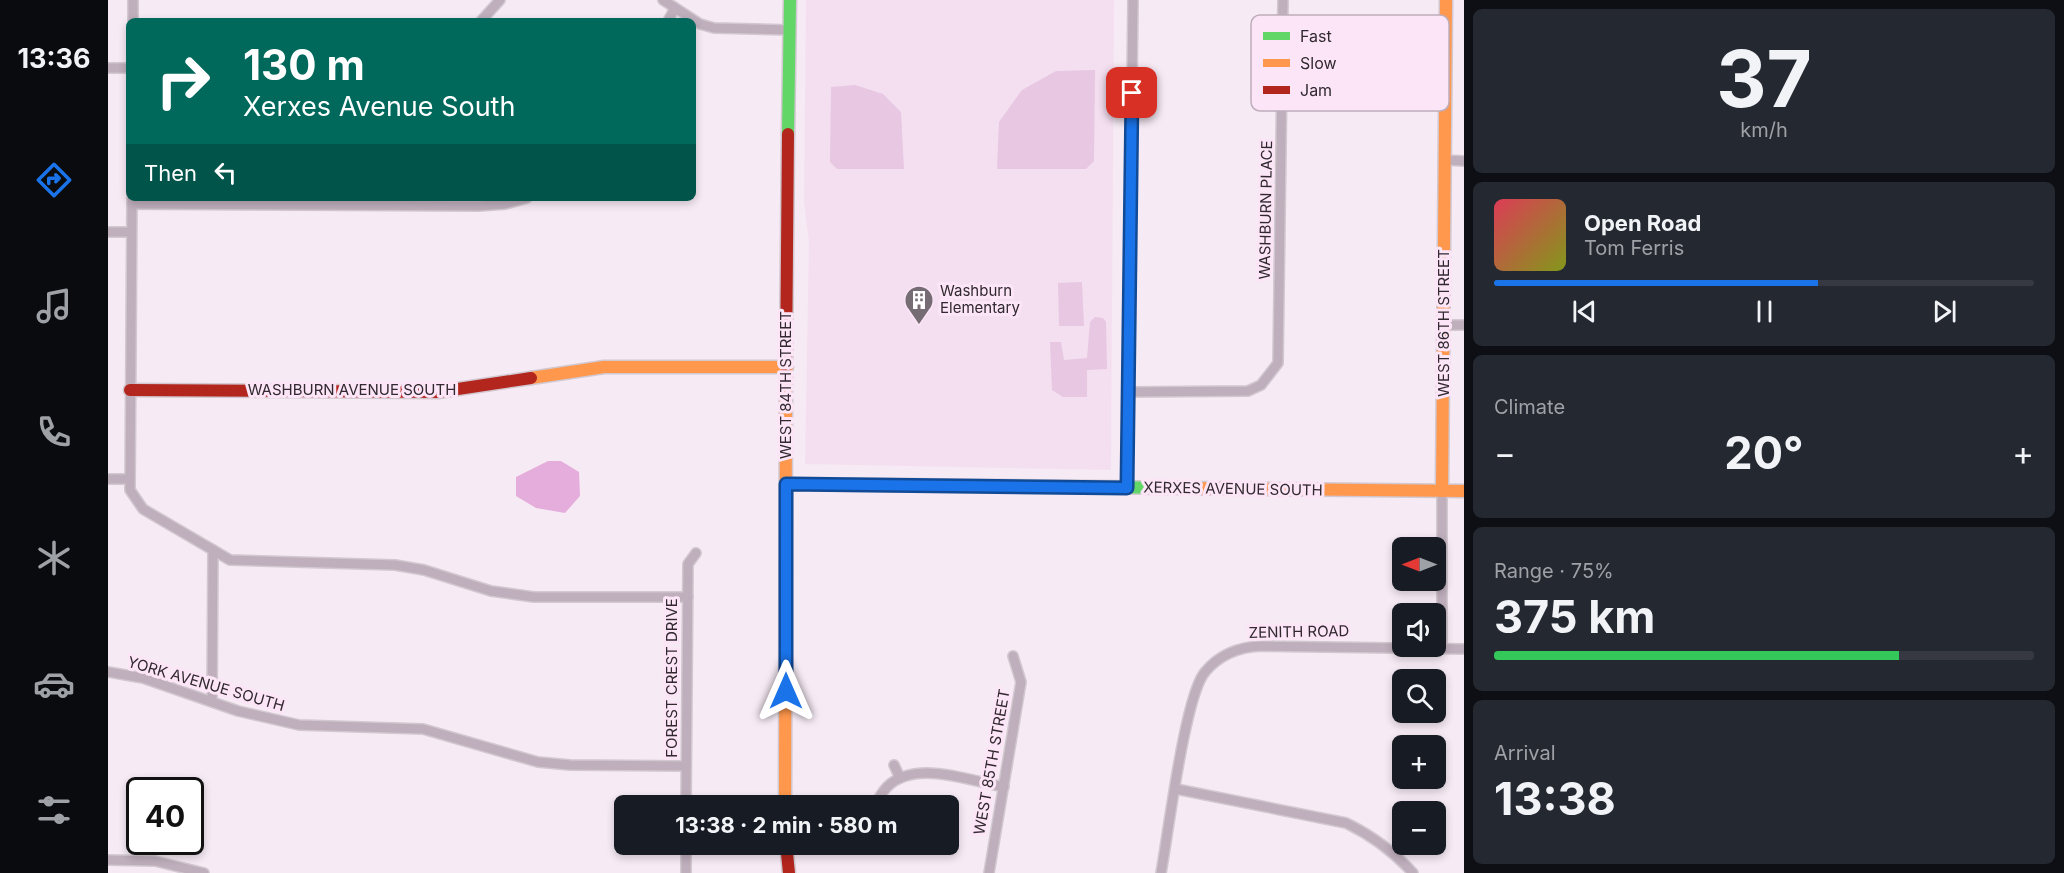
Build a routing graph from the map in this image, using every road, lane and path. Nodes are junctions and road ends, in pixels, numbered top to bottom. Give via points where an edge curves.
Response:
1 (133, 0) edge
2 (500, 0) edge
3 (663, 0) edge
4 (790, 0) edge
5 (1133, 0) edge
6 (1283, 0) edge
7 (1446, 0) edge
8 (675, 8) junction
9 (1283, 15) edge
10 (1446, 15) edge
11 (133, 18) edge
12 (485, 18) edge
13 (670, 18) edge
14 (691, 18) edge
15 (696, 21) edge
16 (789, 30) junction
17 (108, 68) edge
18 (126, 68) edge
19 (1282, 111) edge
20 (1445, 111) edge
21 (1445, 160) junction
22 (1464, 161) edge
23 (132, 201) edge
24 (516, 201) edge
25 (108, 232) edge
26 (131, 232) junction
27 (1444, 325) junction
28 (1464, 325) edge
29 (787, 367) junction
30 (130, 390) junction
31 (1128, 392) junction
32 (108, 478) edge
33 (130, 479) junction
34 (786, 484) junction
35 (1127, 488) junction
36 (1464, 490) edge
37 (1442, 491) junction
38 (213, 550) junction
39 (696, 553) dead end
40 (688, 597) junction
41 (1442, 603) edge
42 (1392, 647) edge
43 (1446, 647) edge
44 (1464, 649) edge
45 (1013, 656) dead end
46 (108, 672) edge
47 (212, 701) junction
48 (894, 765) dead end
49 (686, 766) junction
50 (900, 778) junction
51 (1004, 787) junction
52 (1176, 789) junction
53 (686, 795) edge
54 (785, 795) edge
55 (882, 795) edge
56 (686, 855) edge
57 (787, 855) edge
58 (108, 860) edge
59 (204, 873) edge
60 (686, 873) edge
61 (789, 873) edge
62 (989, 873) edge
63 (1161, 873) edge
64 (1413, 873) edge

1 - 11 street
2 - 12 street
3 - 8 street
4 - 16 street, WEST 84TH STREET
5 - 31 street
6 - 9 street, WASHBURN PLACE
7 - 10 street, WEST 86TH STREET
8 - 13 street
8 - 14 street
15 - 16 street via 714,28
16 - 29 street, WEST 84TH STREET
17 - 18 street
19 - 31 street, WASHBURN PLACE via 1278,363 1261,385 1234,393
20 - 21 street, WEST 86TH STREET
21 - 22 street
21 - 27 street, WEST 86TH STREET
23 - 24 street via 479,206
23 - 26 street
25 - 26 street
26 - 30 street
27 - 28 street
27 - 37 street, WEST 86TH STREET
29 - 30 street, WASHBURN AVENUE SOUTH via 604,367 438,392
29 - 34 street, WEST 84TH STREET
30 - 33 street
31 - 35 street
32 - 33 street
33 - 38 street via 130,490 143,508
34 - 35 street, XERXES AVENUE SOUTH
34 - 54 street, WEST 84TH STREET
35 - 37 street, XERXES AVENUE SOUTH
36 - 37 street, XERXES AVENUE SOUTH
37 - 41 street, WEST 86TH STREET
38 - 40 street via 230,560 395,565 511,596
38 - 47 street
39 - 40 street, FOREST CREST DRIVE via 688,564
40 - 49 street, FOREST CREST DRIVE
42 - 52 street, ZENITH ROAD via 1261,646 1229,653 1203,674 1196,688
43 - 44 street, ZENITH ROAD
45 - 51 street, WEST 85TH STREET via 1021,682
46 - 47 street, YORK AVENUE SOUTH via 144,678
47 - 49 street, YORK AVENUE SOUTH via 299,725 423,729 538,762
48 - 50 street
49 - 53 street, FOREST CREST DRIVE
50 - 51 street via 930,774
50 - 55 street
51 - 62 street, WEST 85TH STREET
52 - 63 street, ZENITH ROAD
52 - 64 street via 1346,823 1380,842
56 - 60 street
57 - 61 street
58 - 59 street via 155,861

